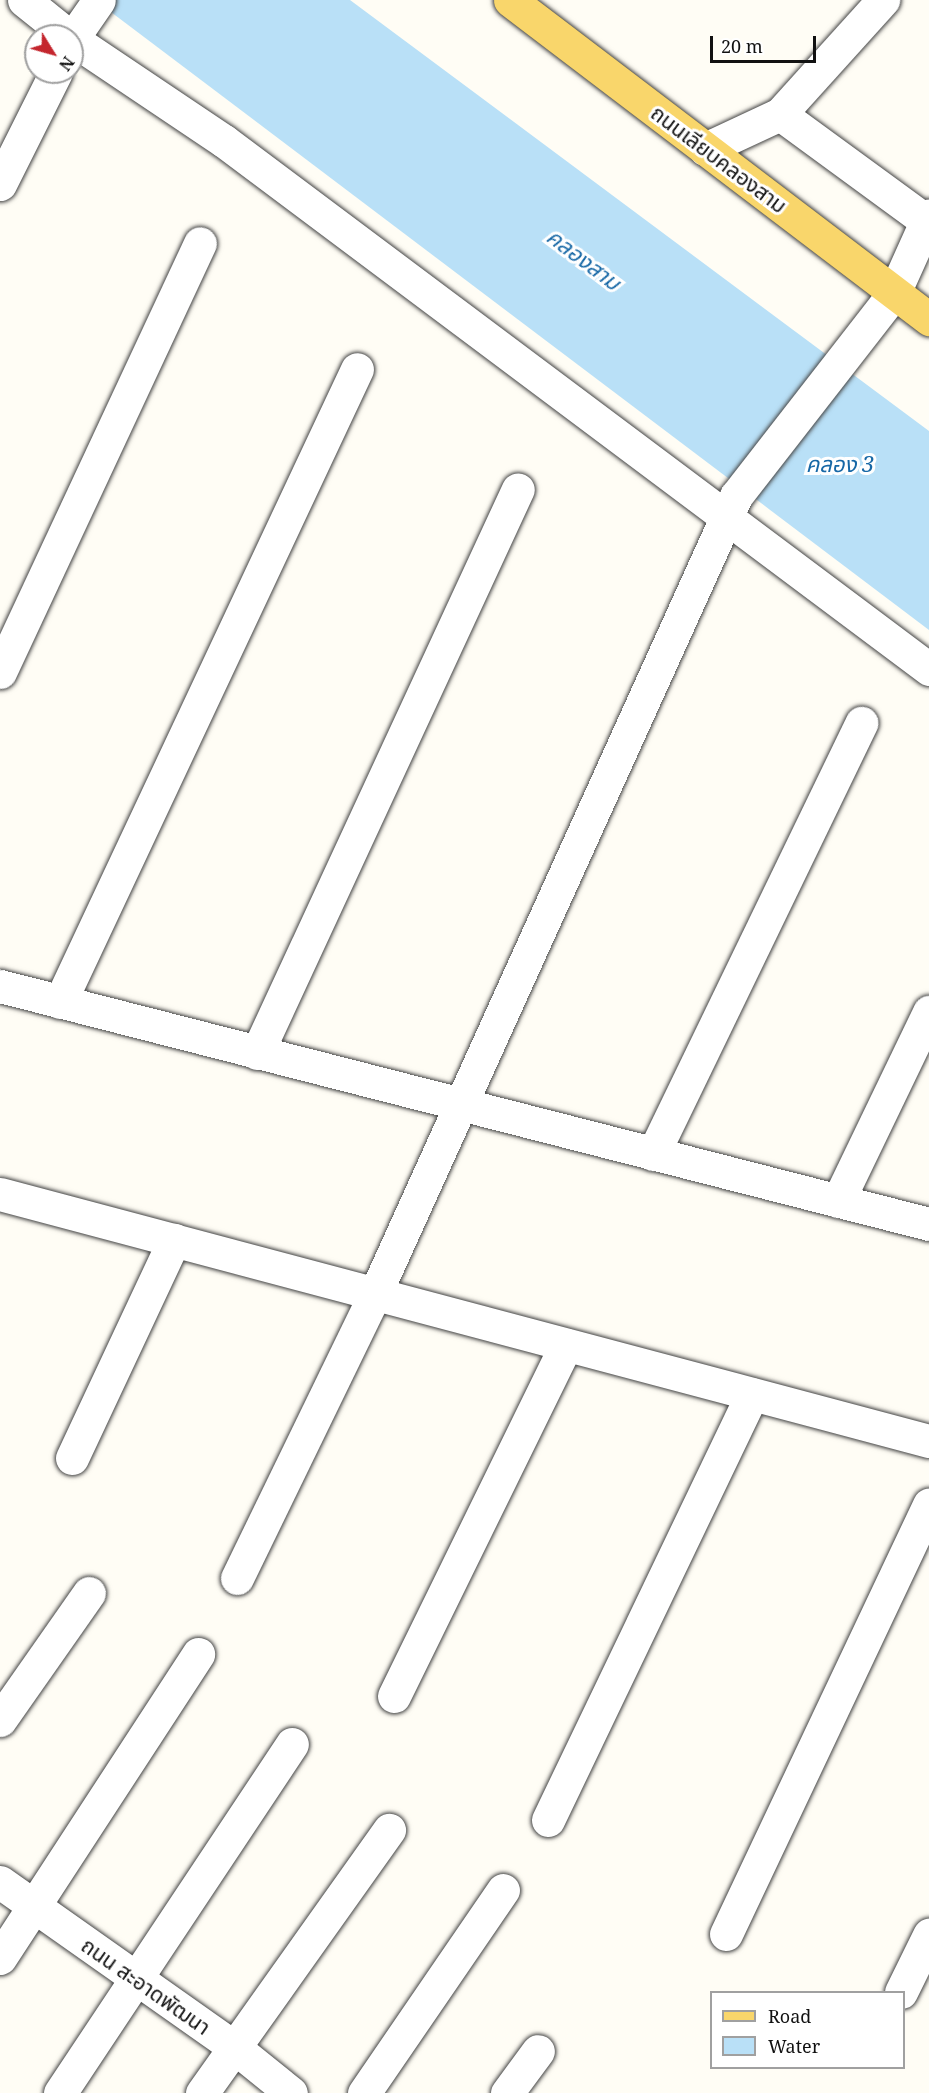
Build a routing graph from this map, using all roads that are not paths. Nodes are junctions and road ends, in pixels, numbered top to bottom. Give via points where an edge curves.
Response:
1 (24, 0) edge
2 (510, 0) edge
3 (884, 0) edge
4 (69, 24) edge
5 (84, 34) edge
6 (50, 84) edge
7 (780, 114) junction
8 (705, 149) junction
9 (0, 184) edge
10 (927, 218) edge
11 (200, 243) dead end
12 (894, 293) junction
13 (929, 318) edge
14 (357, 369) dead end
15 (518, 489) dead end
16 (732, 505) junction
17 (929, 669) edge
18 (0, 672) edge
19 (861, 723) dead end
20 (0, 986) edge
21 (60, 1002) junction
22 (929, 1012) edge
23 (257, 1053) junction
24 (459, 1105) junction
25 (653, 1154) junction
26 (0, 1194) edge
27 (838, 1201) junction
28 (929, 1224) edge
29 (174, 1240) junction
30 (375, 1294) junction
31 (566, 1345) junction
32 (752, 1394) junction
33 (929, 1442) edge
34 (72, 1458) dead end
35 (929, 1505) edge
36 (237, 1578) dead end
37 (88, 1593) dead end
38 (198, 1654) dead end
39 (394, 1696) dead end
40 (0, 1720) edge
41 (292, 1744) dead end
42 (549, 1821) dead end
43 (389, 1830) dead end
44 (0, 1882) edge
45 (503, 1890) dead end
46 (33, 1907) junction
47 (726, 1934) dead end
48 (929, 1935) edge
49 (0, 1958) edge
50 (134, 1979) junction
51 (901, 1991) edge
52 (234, 2047) junction
53 (538, 2051) dead end
54 (60, 2093) edge
55 (202, 2093) edge
56 (291, 2093) edge
57 (364, 2093) edge
58 (507, 2093) edge

1 - 4 street
2 - 8 main road, ถนนเลียบคลองสาม
3 - 7 street
5 - 16 street via 224,141
6 - 9 street
7 - 8 street
7 - 10 street
8 - 12 main road, ถนนเลียบคลองสาม
10 - 12 street
11 - 18 street
12 - 13 main road, ถนนเลียบคลองสาม
12 - 16 street
14 - 21 street
15 - 23 street
16 - 17 street
16 - 24 street
19 - 25 street
20 - 21 street
21 - 23 street
22 - 27 street
23 - 24 street
24 - 25 street
24 - 30 street
25 - 27 street
26 - 29 street
27 - 28 street
29 - 30 street
29 - 34 street
30 - 31 street
30 - 36 street
31 - 32 street
31 - 39 street
32 - 33 street
32 - 42 street
35 - 47 street
37 - 40 street
38 - 46 street
41 - 50 street
43 - 52 street
44 - 46 street, ถนน สะอาดพัฒนา
45 - 57 street
46 - 49 street
46 - 50 street, ถนน สะอาดพัฒนา
48 - 51 street
50 - 52 street, ถนน สะอาดพัฒนา
50 - 54 street
52 - 55 street
52 - 56 street, ถนน สะอาดพัฒนา
53 - 58 street

